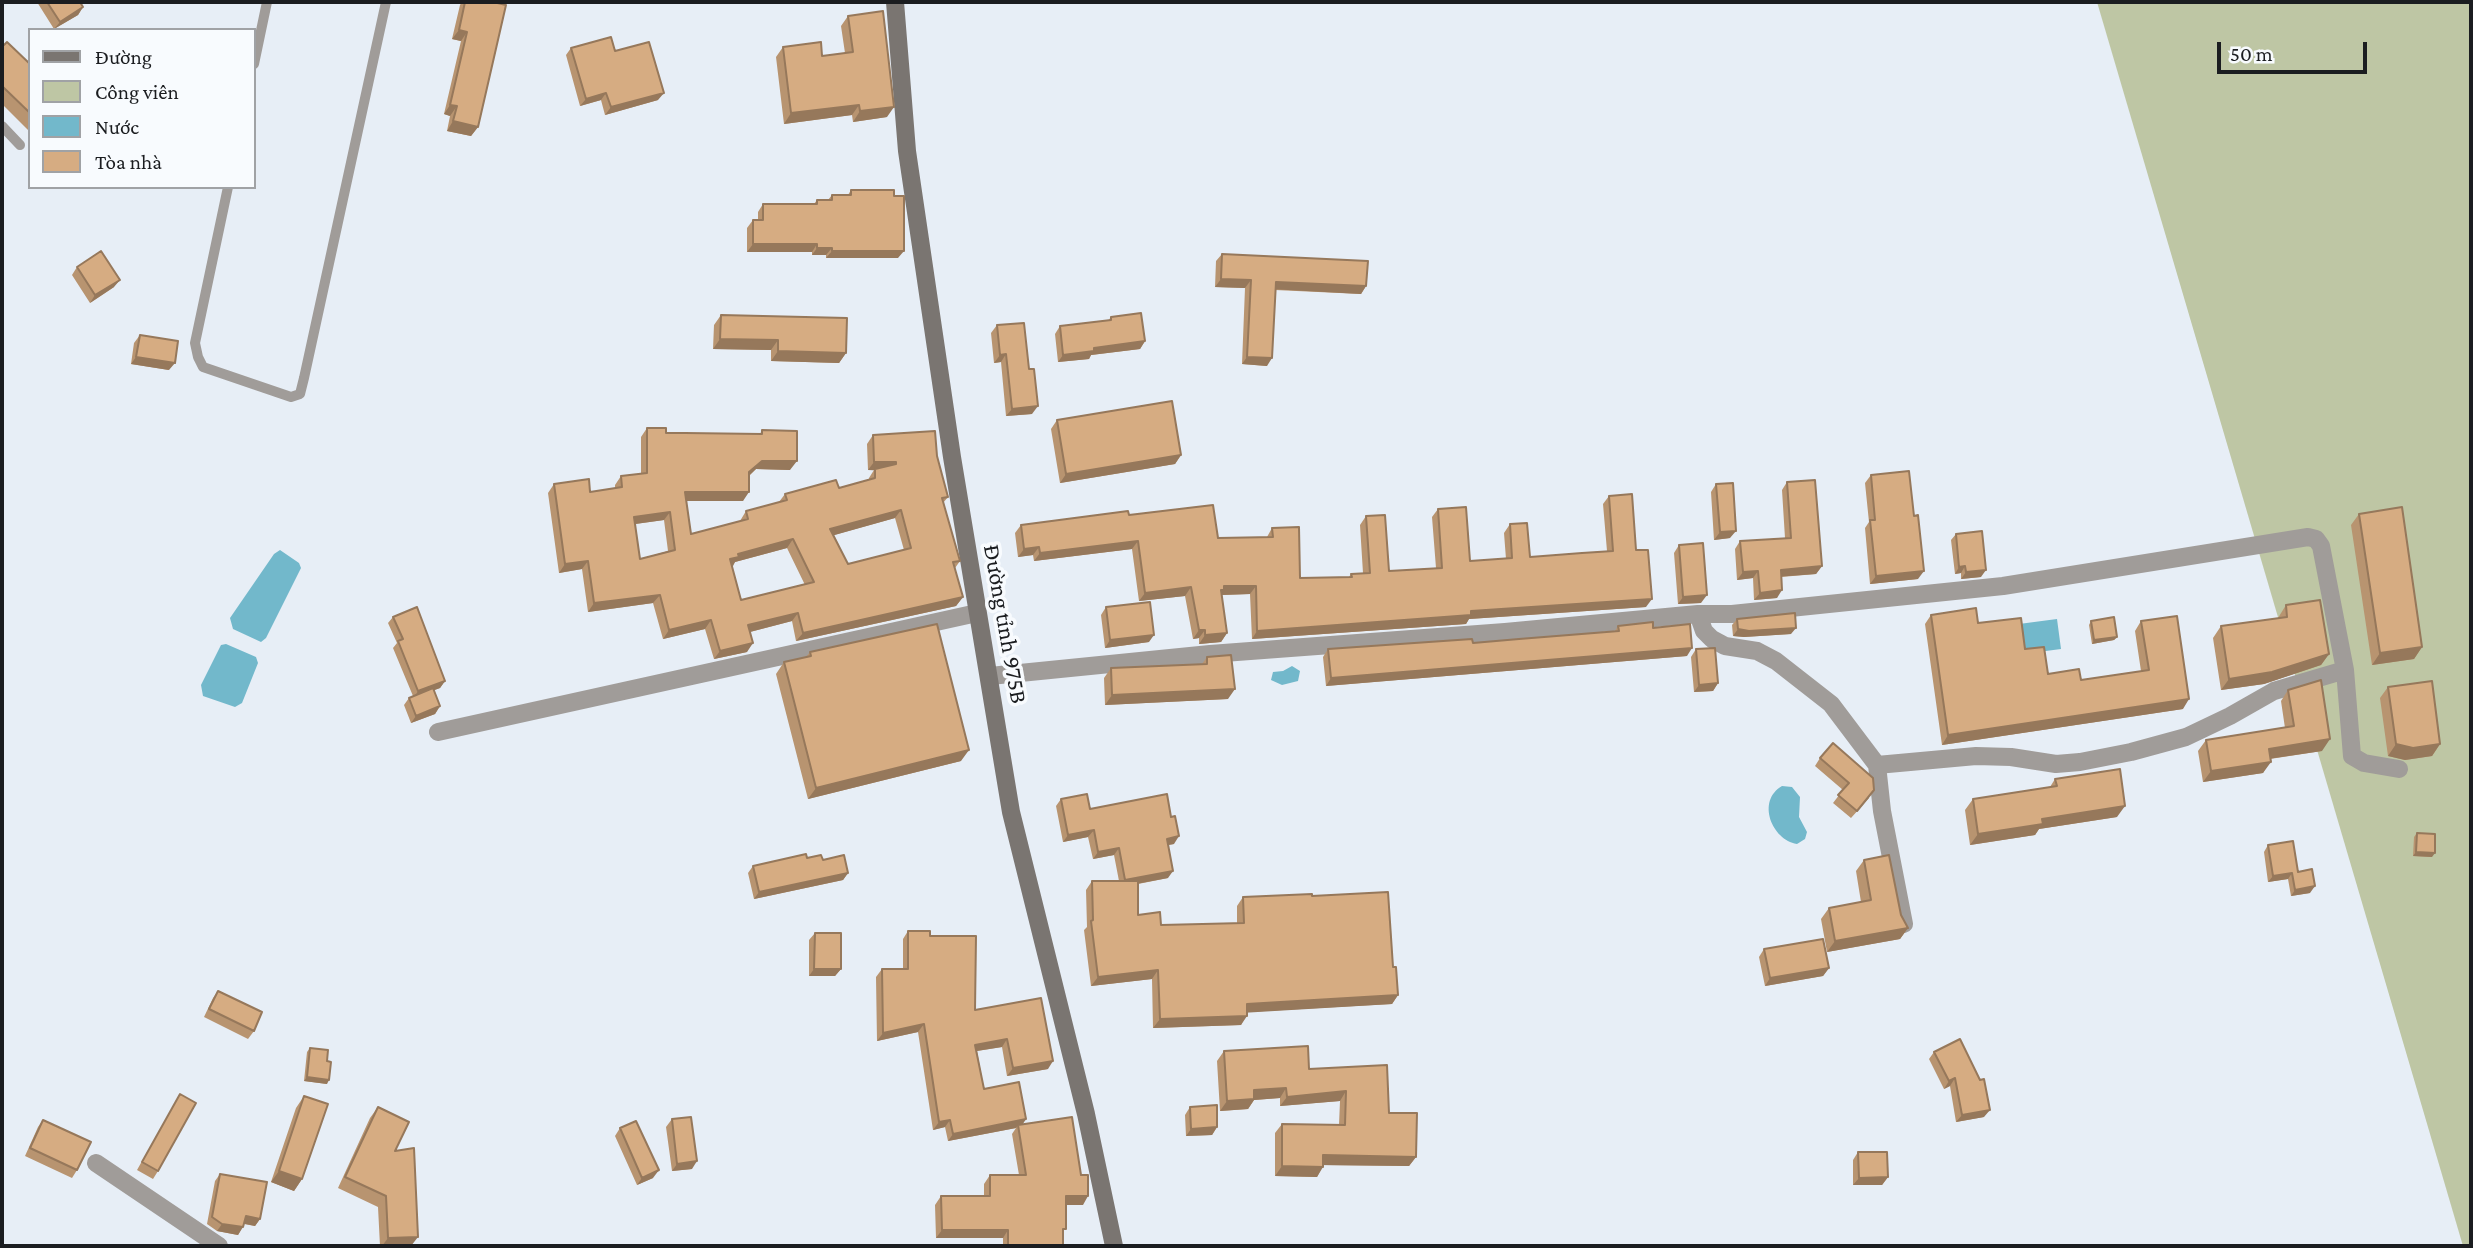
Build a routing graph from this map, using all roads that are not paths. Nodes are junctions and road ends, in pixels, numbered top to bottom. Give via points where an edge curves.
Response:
1 (267, 2) edge
2 (386, 2) edge
3 (895, 2) edge
4 (256, 54) edge
5 (2, 126) edge
6 (20, 145) dead end
7 (228, 189) edge
8 (978, 613) junction
9 (1698, 614) junction
10 (2345, 670) junction
11 (990, 676) junction
12 (438, 732) dead end
13 (1877, 765) junction
14 (2399, 769) dead end
15 (1904, 924) edge
16 (96, 1163) dead end
17 (219, 1246) edge
18 (1114, 1246) edge

1 - 4 lane
2 - 7 lane via 304,379 300,394 291,397 203,367 198,357 195,343
3 - 8 main road, Đường tỉnh 975B via 907,151
5 - 6 lane
8 - 11 main road, Đường tỉnh 975B
8 - 12 street
9 - 10 street via 2003,586 2308,537 2322,546
9 - 11 street
9 - 13 street via 1712,639 1776,661 1831,704
10 - 13 street via 2274,691 2186,737 2080,762 1976,756
10 - 14 street via 2353,756 2364,763
11 - 18 main road, Đường tỉnh 975B via 1011,812
13 - 15 street
16 - 17 street

